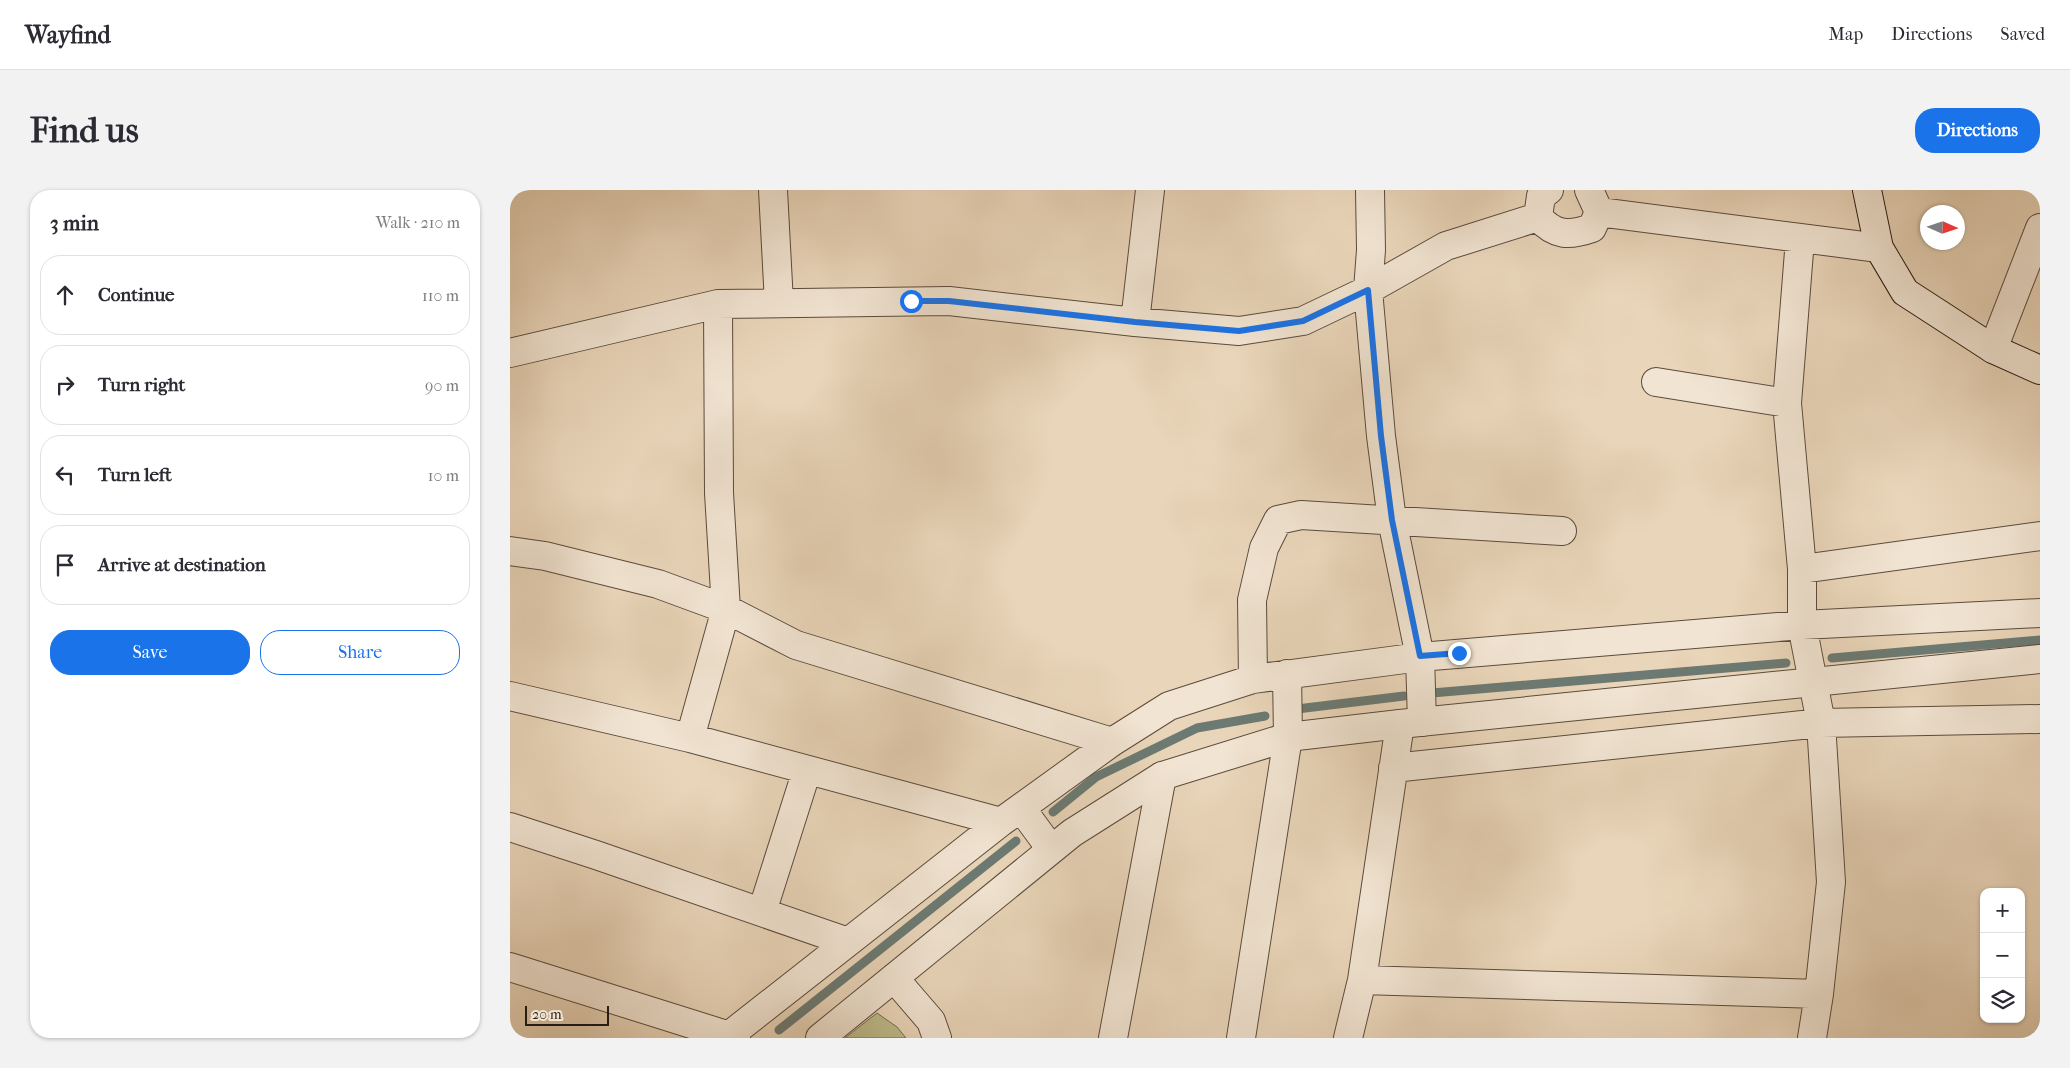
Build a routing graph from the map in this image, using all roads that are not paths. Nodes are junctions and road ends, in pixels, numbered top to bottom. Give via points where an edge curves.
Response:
1 (772, 190) edge
2 (1150, 190) edge
3 (1370, 190) edge
4 (1549, 190) edge
5 (1867, 190) edge
6 (1594, 201) edge
7 (1538, 217) junction
8 (2040, 228) edge
9 (1800, 239) junction
10 (1879, 248) junction
11 (1368, 290) junction
12 (779, 303) junction
13 (718, 304) junction
14 (1135, 322) junction
15 (1993, 349) junction
16 (510, 354) edge
17 (2040, 370) edge
18 (1656, 382) dead end
19 (1787, 403) junction
20 (1392, 520) junction
21 (1562, 532) dead end
22 (2040, 536) edge
23 (510, 551) edge
24 (1802, 569) junction
25 (726, 609) junction
26 (2040, 613) edge
27 (1802, 624) junction
28 (1420, 656) junction
29 (2040, 659) edge
30 (1288, 674) junction
31 (1253, 678) junction
32 (1813, 682) junction
33 (510, 696) edge
34 (2040, 719) edge
35 (1411, 723) junction
36 (1821, 723) junction
37 (690, 738) junction
38 (1288, 738) junction
39 (1112, 742) junction
40 (1393, 768) junction
41 (807, 770) junction
42 (1162, 776) junction
43 (1011, 815) junction
44 (510, 827) edge
45 (1050, 850) junction
46 (762, 912) junction
47 (848, 942) junction
48 (510, 967) edge
49 (894, 978) junction
50 (1362, 980) junction
51 (1820, 994) junction
52 (730, 1037) edge
53 (820, 1038) edge
54 (937, 1038) edge
55 (1113, 1038) edge
56 (1241, 1038) edge
57 (1348, 1038) edge
58 (1812, 1038) edge

1 - 12 street
2 - 14 street
3 - 11 street
4 - 7 street via 1541,196
5 - 10 street
6 - 7 street via 1592,228 1577,234 1556,232
6 - 9 street
7 - 11 street via 1446,246
8 - 15 street
9 - 10 street
9 - 19 street
10 - 15 street via 1905,292
11 - 14 street via 1303,321 1239,331
11 - 20 street
12 - 13 street
12 - 14 street via 949,301
13 - 16 street
13 - 25 street via 719,493
15 - 17 street
18 - 19 street
19 - 24 street
20 - 21 street
20 - 28 street
20 - 31 street via 1302,514 1278,520 1264,548 1252,600
22 - 24 street
23 - 25 street via 545,556 658,584
24 - 27 street
25 - 37 street
25 - 39 street via 796,646
26 - 27 street
27 - 28 street
27 - 32 street
28 - 30 street
28 - 35 street
29 - 32 street
30 - 31 street
30 - 38 street
31 - 39 street via 1169,706
32 - 35 street
32 - 36 street
33 - 37 street
34 - 36 street
35 - 38 street
35 - 40 street
36 - 40 street
36 - 51 street via 1831,882
37 - 41 street
38 - 42 street
38 - 56 street
39 - 43 street
40 - 50 street
41 - 43 street
41 - 46 street
42 - 45 street
42 - 55 street
43 - 45 street
43 - 47 street
44 - 46 street
45 - 49 street
46 - 47 street
47 - 52 street
48 - 52 street
49 - 53 street
49 - 54 street via 930,1021
50 - 51 street
50 - 57 street
51 - 58 street

